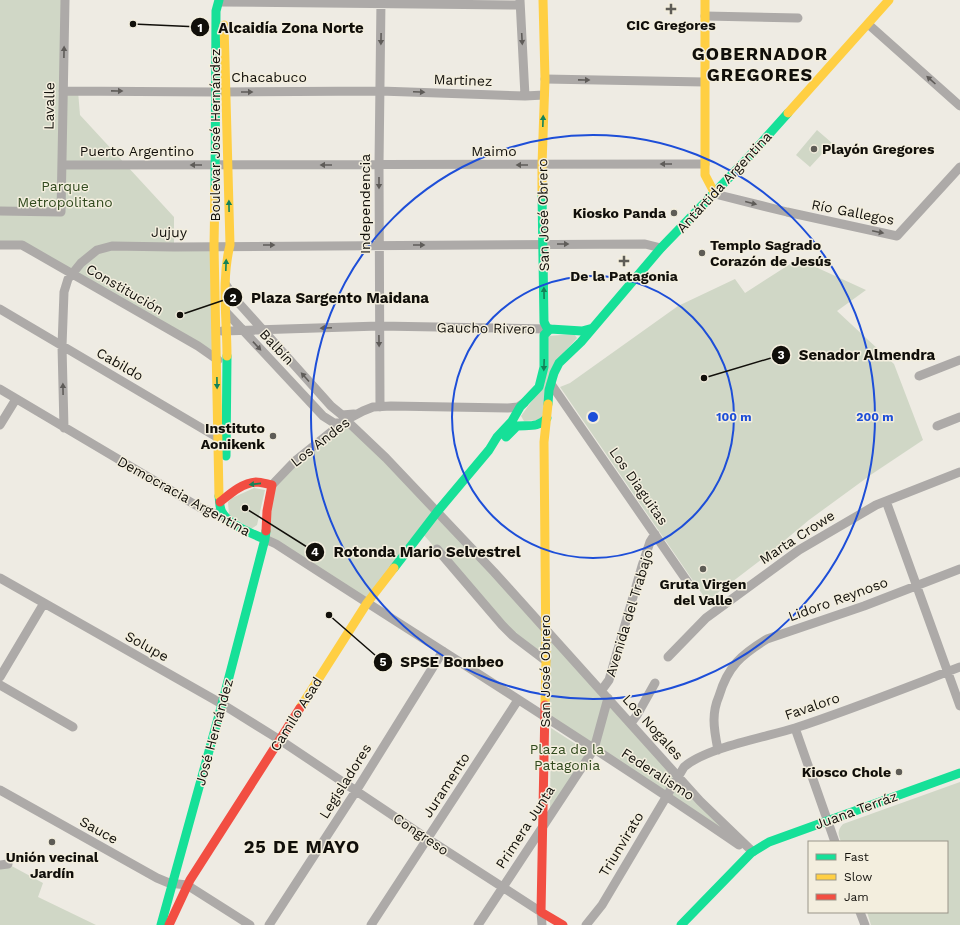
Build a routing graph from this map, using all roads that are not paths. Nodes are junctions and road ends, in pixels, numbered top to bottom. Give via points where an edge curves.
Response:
1 (64, 0) edge
2 (543, 0) edge
3 (705, 0) edge
4 (889, 0) edge
5 (219, 1) edge
6 (381, 2) edge
7 (520, 2) edge
8 (705, 16) junction
9 (798, 18) dead end
10 (868, 24) junction
11 (545, 79) junction
12 (704, 82) junction
13 (63, 91) junction
14 (380, 91) junction
15 (215, 92) junction
16 (226, 92) junction
17 (544, 95) junction
18 (525, 96) junction
19 (960, 106) edge
20 (705, 164) junction
21 (62, 165) junction
22 (215, 165) junction
23 (228, 165) junction
24 (379, 165) junction
25 (542, 165) junction
26 (960, 167) edge
27 (714, 192) junction
28 (0, 211) edge
29 (0, 245) edge
30 (230, 245) junction
31 (543, 245) junction
32 (214, 246) junction
33 (380, 246) junction
34 (661, 248) junction
35 (71, 274) junction
36 (226, 285) junction
37 (216, 295) junction
38 (0, 309) edge
39 (227, 313) junction
40 (379, 326) junction
41 (593, 328) junction
42 (550, 329) junction
43 (227, 330) junction
44 (263, 330) junction
45 (243, 331) junction
46 (578, 331) junction
47 (581, 342) junction
48 (216, 343) junction
49 (62, 346) junction
50 (216, 359) junction
51 (960, 360) edge
52 (560, 363) joint
53 (226, 365) junction
54 (919, 376) dead end
55 (551, 384) junction
56 (0, 389) edge
57 (16, 399) junction
58 (524, 403) junction
59 (565, 405) junction
60 (331, 406) junction
61 (380, 407) junction
62 (508, 408) junction
63 (359, 413) junction
64 (547, 414) junction
65 (516, 415) junction
66 (323, 416) junction
67 (960, 417) edge
68 (340, 424) junction
69 (0, 425) edge
70 (527, 426) junction
71 (937, 426) dead end
72 (64, 428) junction
73 (217, 437) junction
74 (325, 437) junction
75 (544, 442) junction
76 (226, 443) junction
77 (489, 450) junction
78 (960, 472) edge
79 (272, 485) junction
80 (238, 489) junction
81 (886, 501) junction
82 (220, 502) junction
83 (199, 507) junction
84 (437, 512) junction
85 (224, 517) junction
86 (655, 534) junction
87 (265, 539) junction
88 (437, 549) dead end
89 (960, 569) edge
90 (0, 578) edge
91 (689, 584) dead end
92 (917, 585) junction
93 (44, 603) junction
94 (367, 603) junction
95 (545, 629) junction
96 (443, 652) junction
97 (668, 657) dead end
98 (546, 661) junction
99 (960, 668) edge
100 (948, 672) junction
101 (0, 677) edge
102 (655, 683) dead end
103 (0, 685) edge
104 (601, 691) junction
105 (608, 698) junction
106 (518, 700) junction
107 (222, 704) junction
108 (960, 706) edge
109 (546, 717) junction
110 (631, 723) junction
111 (74, 727) dead end
112 (795, 728) junction
113 (280, 740) junction
114 (594, 749) junction
115 (718, 750) junction
116 (960, 773) edge
117 (679, 777) junction
118 (0, 790) edge
119 (356, 791) junction
120 (667, 796) junction
121 (827, 821) junction
122 (544, 825) junction
123 (428, 839) junction
124 (834, 841) edge
125 (752, 852) junction
126 (173, 884) junction
127 (187, 885) junction
128 (502, 887) junction
129 (541, 912) junction
130 (860, 913) edge
131 (161, 925) edge
132 (169, 925) edge
133 (250, 925) edge
134 (269, 925) edge
135 (371, 925) edge
136 (478, 925) edge
137 (542, 925) edge
138 (562, 925) edge
139 (586, 925) edge
140 (681, 925) edge
141 (865, 925) edge

13 -> 1 street, Lavalle
2 - 11 street, San José Obrero
3 - 8 street
4 - 10 street, Antártida Argentina
5 - 6 street
5 - 15 street, Boulevar José Hernández via 216,12
5 - 16 street, Boulevar José Hernández via 224,10
6 - 7 street
6 -> 14 street, Independencia
7 -> 18 street
8 - 9 street
8 - 12 street
19 -> 10 street
10 - 27 street, Antártida Argentina
11 -> 12 street
11 - 17 street, San José Obrero
12 - 20 street
13 -> 15 street, Chacabuco
13 - 21 street, Lavalle
16 -> 14 street, Chacabuco
14 -> 18 street, Martinez
14 - 24 street, Independencia
15 - 16 street, Chacabuco
15 - 22 street, Boulevar José Hernández
16 - 23 street, Boulevar José Hernández
17 - 18 street, Martinez
25 -> 17 street, San José Obrero
20 -> 25 street, Maimo
20 - 27 street via 705,175
22 -> 21 street, Puerto Argentino
21 - 28 street, Lavalle via 61,212
22 - 23 street, Puerto Argentino
22 - 32 street, Boulevar José Hernández
24 -> 23 street, Puerto Argentino
30 -> 23 street, Boulevar José Hernández
25 -> 24 street, Maimo
24 -> 33 street, Independencia
25 - 31 street, San José Obrero
27 -> 26 street, Río Gallegos via 787,212 897,236
27 - 34 street, Antártida Argentina
29 - 35 street via 22,245
30 - 32 street, Jujuy
30 -> 33 street, Jujuy
36 -> 30 street, Boulevar José Hernández via 226,256
33 -> 31 street, Jujuy
31 -> 34 street, Jujuy via 645,244
42 -> 31 street, San José Obrero via 544,322
32 - 35 street, Jujuy via 112,246 92,253
32 - 37 street, Boulevar José Hernández
33 - 40 street, Independencia
34 - 41 street, Antártida Argentina
35 - 49 street via 64,292
35 - 50 street, Constitución via 198,346
36 - 39 street, Boulevar José Hernández
36 - 44 street, Balbín
37 - 39 street, Balbín via 219,304
37 - 48 street, Boulevar José Hernández
38 - 49 street, Cabildo
39 - 43 street, Boulevar José Hernández
39 - 45 street, Balbín
40 - 42 street, Gaucho Rivero
40 -> 44 street, Gaucho Rivero
40 -> 61 street, Independencia
41 - 46 street, Gaucho Rivero
41 - 47 street, Antártida Argentina
42 - 46 street, Gaucho Rivero
42 -> 58 street via 544,335 544,367 541,382
43 - 45 street, Gaucho Rivero
43 - 48 street via 220,333
43 - 53 street, Boulevar José Hernández
44 - 45 street, Gaucho Rivero
60 -> 44 street, Balbín
45 -> 66 street, Balbín
46 - 47 street via 582,336
47 - 52 street, Antártida Argentina
48 - 50 street, Boulevar José Hernández
72 -> 49 street
49 - 73 street, Cabildo
50 - 53 street, Constitución
50 -> 73 street, Boulevar José Hernández
51 - 54 street
52 - 55 street, San José Obrero
53 - 76 street, Boulevar José Hernández
55 - 59 street, Los Diaguitas
55 - 64 street, San José Obrero
56 - 57 street, Democracia Argentina
57 - 69 street
57 - 72 street, Democracia Argentina
58 - 62 street, Los Andes
58 - 65 street
59 - 64 street via 555,405
59 - 86 street, Los Diaguitas
60 - 63 street via 342,415
60 - 68 street
61 - 62 street, Los Andes
61 - 63 street, Los Andes
62 - 65 street
63 - 68 street, Los Andes
64 - 70 street via 540,424
64 - 75 street, San José Obrero
65 - 70 street
65 - 77 street
66 - 68 street, Balbín via 330,422
66 - 74 street via 327,428
67 - 71 street
68 - 74 street, Los Andes
68 - 84 street via 386,458
70 - 75 street via 540,429
70 - 77 street via 515,428
72 - 83 street, Democracia Argentina
73 - 76 street, Cabildo
73 - 82 street, Boulevar José Hernández
74 - 79 street, Los Andes via 295,461
75 - 95 street, San José Obrero
76 - 80 street, Boulevar José Hernández via 226,482 230,489
77 - 84 street
78 - 81 street, Marta Crowe
79 -> 80 street via 258,482
79 - 87 street
80 - 82 street
81 - 92 street
81 - 97 street, Marta Crowe via 799,550 706,618
82 - 83 street
82 - 85 street, Boulevar José Hernández via 220,510
83 - 85 street, Democracia Argentina
84 - 94 street, Camilo Asad
84 - 95 street, Los Nogales
85 - 87 street, Democracia Argentina
86 - 91 street, Los Diaguitas
86 - 104 street, Avenida del Trabajo via 642,566 609,680
87 - 94 street, Democracia Argentina
87 - 107 street, José Hernández
88 - 98 street via 502,625
89 - 92 street, Lidoro Reynoso
90 - 93 street, Solupe
92 - 100 street
92 - 115 street, Lidoro Reynoso via 767,639 755,646 732,666 725,678 716,704 714,720
93 - 101 street
93 - 107 street, Solupe
94 - 96 street, Federalismo
94 - 113 street, Camilo Asad
95 - 98 street, San José Obrero
95 - 104 street, Los Nogales
96 - 106 street, Federalismo
96 - 119 street, Legisladores
98 - 109 street, San José Obrero
99 - 100 street, Favaloro
100 - 108 street
100 - 112 street, Favaloro
102 - 110 street
103 - 111 street
104 - 105 street, Los Nogales
105 - 110 street, Los Nogales
105 - 114 street, Primera Junta
106 - 109 street, Federalismo
106 - 123 street, Juramento
107 - 113 street, Solupe
107 - 126 street, José Hernández
109 - 114 street, Federalismo
109 - 122 street, San José Obrero
110 - 117 street, Los Nogales
112 - 115 street, Favaloro
112 - 121 street
113 - 119 street, Congreso
113 - 127 street, Camilo Asad
114 - 120 street, Federalismo
114 - 122 street, Primera Junta
115 - 117 street, Favaloro via 688,763
116 - 121 street, Juana Terráz
117 - 120 street, Triunvirato
117 - 125 street, Los Nogales
118 - 126 street, Sauce via 157,878
119 - 123 street, Congreso
119 - 134 street, Legisladores
120 - 125 street, Federalismo
120 - 139 street, Triunvirato via 602,905
121 - 124 street
121 - 125 street, Juana Terráz via 781,837
122 - 128 street, Primera Junta
122 - 129 street, San José Obrero
123 - 128 street, Congreso
123 - 135 street, Juramento
125 - 140 street, Juana Terráz
126 - 127 street, Sauce
126 - 131 street, José Hernández
127 - 132 street, Camilo Asad
127 - 133 street
128 - 129 street, Congreso
128 - 136 street, Primera Junta
129 - 137 street, San José Obrero
129 - 138 street, Congreso
130 - 141 street

